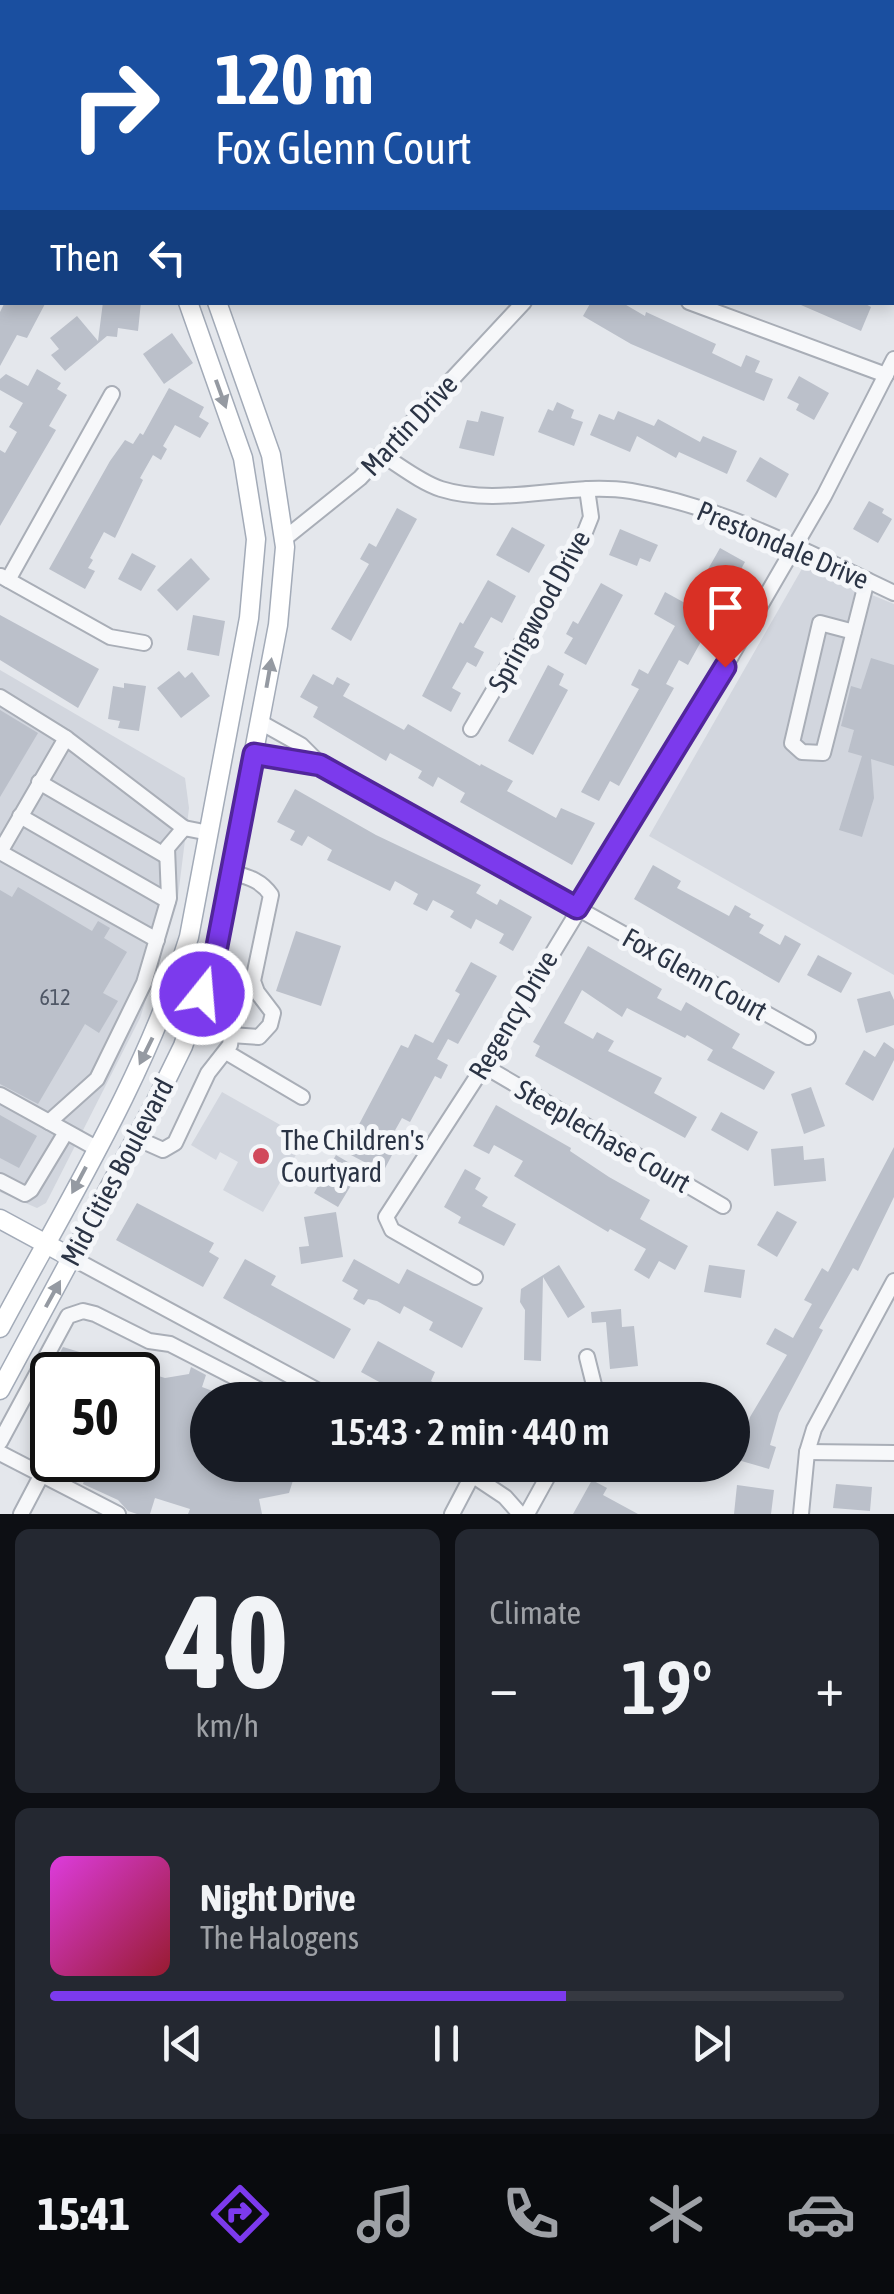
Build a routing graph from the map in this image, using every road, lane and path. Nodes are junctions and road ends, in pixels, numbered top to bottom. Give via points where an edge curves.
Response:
1 (189, 305) edge
2 (218, 305) edge
3 (521, 305) edge
4 (697, 305) edge
5 (894, 359) edge
6 (886, 375) junction
7 (112, 394) dead end
8 (238, 443) junction
9 (381, 454) junction
10 (587, 488) junction
11 (284, 539) junction
12 (795, 546) junction
13 (4, 578) edge
14 (867, 580) junction
15 (894, 593) edge
16 (854, 632) junction
17 (144, 643) dead end
18 (0, 697) edge
19 (260, 722) junction
20 (472, 729) dead end
21 (66, 738) junction
22 (254, 754) junction
23 (320, 765) junction
24 (39, 782) junction
25 (20, 816) junction
26 (184, 828) junction
27 (209, 833) junction
28 (166, 856) junction
29 (232, 872) junction
30 (168, 902) junction
31 (577, 908) junction
32 (156, 940) junction
33 (175, 983) junction
34 (202, 994) junction
35 (231, 1036) junction
36 (808, 1037) dead end
37 (226, 1052) junction
38 (484, 1066) junction
39 (0, 1096) edge
40 (302, 1096) dead end
41 (49, 1122) junction
42 (66, 1132) junction
43 (136, 1138) junction
44 (96, 1148) junction
45 (0, 1181) edge
46 (723, 1206) dead end
47 (0, 1219) edge
48 (46, 1243) junction
49 (72, 1258) junction
50 (474, 1277) dead end
51 (894, 1281) edge
52 (185, 1319) junction
53 (0, 1328) edge
54 (170, 1344) junction
55 (587, 1356) dead end
56 (243, 1382) edge
57 (302, 1382) edge
58 (593, 1382) edge
59 (0, 1390) edge
60 (0, 1442) edge
61 (0, 1452) edge
62 (807, 1452) junction
63 (894, 1453) edge
64 (30, 1468) edge
65 (38, 1482) edge
66 (56, 1482) edge
67 (470, 1482) edge
68 (485, 1482) edge
69 (545, 1482) edge
70 (112, 1513) edge
71 (21, 1514) edge
72 (452, 1514) edge
73 (520, 1514) edge
74 (528, 1514) edge
75 (801, 1514) edge

1 -> 8 main road, Mid Cities Boulevard
2 - 11 main road, Mid Cities Boulevard via 271,456
3 - 9 street, Martin Drive
4 - 6 street
5 - 6 street, Regency Drive
6 - 12 street, Regency Drive
7 - 13 street
8 - 11 main road via 254,460 265,516
8 - 27 main road, Mid Cities Boulevard via 256,539 250,618
9 - 10 street, Prestondale Drive via 439,488 474,494
9 - 11 street, Martin Drive
10 - 12 street, Prestondale Drive via 696,506
10 - 20 street, Springwood Drive via 590,517 581,542
19 -> 11 main road, Mid Cities Boulevard via 278,625
12 - 14 street, Prestondale Drive
12 - 31 street, Regency Drive
13 - 17 street via 110,637
14 - 15 street, Prestondale Drive
14 - 16 street
16 - 16 street via 823,753 802,752 792,743 820,623
18 - 21 street
19 - 22 main road, Mid Cities Boulevard
19 - 23 street, Fox Glenn Court via 301,745
21 - 24 street
21 - 26 street
22 - 23 street, Fox Glenn Court
22 - 29 main road, Mid Cities Boulevard
23 - 31 street, Fox Glenn Court
24 - 25 street
24 - 28 street
25 - 30 street
25 - 32 street via 0,852
26 - 27 street
26 - 28 street
27 - 33 main road, Mid Cities Boulevard
28 - 30 street
29 - 34 main road, Mid Cities Boulevard
29 - 35 street via 271,894 253,981 273,1012 259,1036
30 - 32 street
31 - 36 street, Fox Glenn Court
31 - 38 street, Regency Drive
32 - 41 street via 144,983 97,1079
33 - 34 main road
33 -> 44 main road, Mid Cities Boulevard
34 - 35 street via 222,1004
34 - 43 main road, Mid Cities Boulevard
35 - 37 street
37 - 40 street
37 - 43 street via 208,1073 175,1143 163,1150
38 - 46 street, Steeplechase Court
38 - 50 street, Regency Drive via 386,1217 392,1230
39 - 41 street
41 - 42 street
42 - 44 street
42 - 45 street via 31,1190 25,1194
43 - 49 main road, Mid Cities Boulevard
44 -> 48 main road, Mid Cities Boulevard
47 - 48 main road
48 - 49 main road
48 - 53 main road, Mid Cities Boulevard
49 - 52 street
59 -> 49 main road, Mid Cities Boulevard
51 - 62 street
52 - 54 street
52 - 57 street
54 - 56 street
54 - 60 street via 149,1341 95,1314 68,1316
55 - 58 street
61 - 64 street
62 - 63 street
62 - 75 street
65 - 71 street
66 - 70 street
67 - 72 street
68 - 73 street
69 - 74 street

